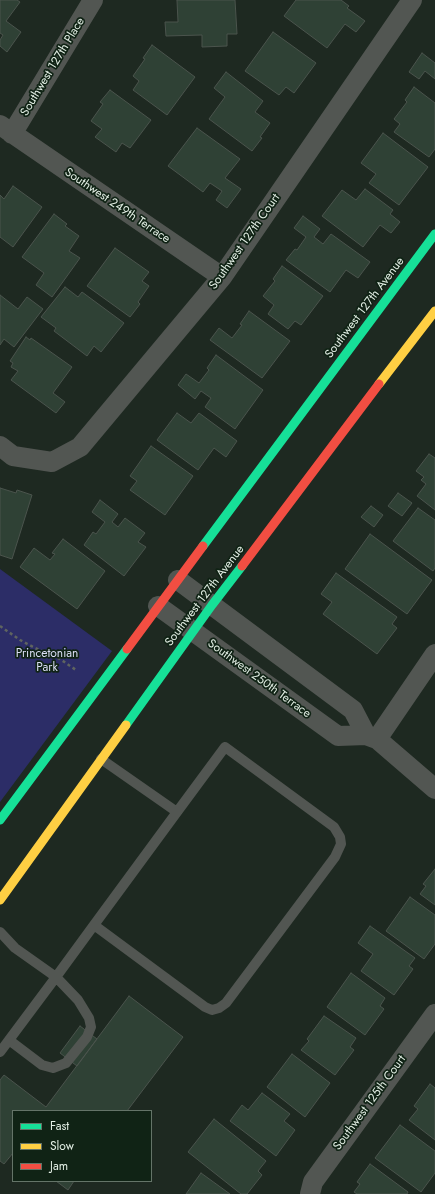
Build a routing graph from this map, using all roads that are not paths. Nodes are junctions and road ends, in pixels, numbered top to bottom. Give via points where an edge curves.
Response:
1 (93, 0) edge
2 (412, 0) edge
3 (6, 130) edge
4 (435, 234) edge
5 (222, 277) junction
6 (435, 311) edge
7 (0, 446) edge
8 (178, 580) junction
9 (212, 605) junction
10 (158, 606) junction
11 (193, 631) junction
12 (435, 654) edge
13 (371, 737) junction
14 (101, 759) junction
15 (435, 789) edge
16 (177, 812) junction
17 (0, 820) edge
18 (0, 900) edge
19 (94, 925) junction
20 (0, 932) edge
21 (56, 977) junction
22 (435, 1014) edge
23 (9, 1040) junction
24 (0, 1052) edge
25 (310, 1194) edge

1 - 3 street, Southwest 127th Place
2 - 5 street, Southwest 127th Court
3 - 5 street, Southwest 249th Terrace
4 - 8 street, Southwest 127th Avenue
5 - 7 street, Southwest 127th Court via 80,447 52,462 12,456
6 - 9 street, Southwest 127th Avenue
8 - 9 street
8 - 10 street, Southwest 127th Avenue
9 - 11 street, Southwest 127th Avenue
9 - 13 street via 353,710
10 - 11 street, Southwest 250th Terrace
10 - 17 street, Southwest 127th Avenue
11 - 13 street, Southwest 250th Terrace via 338,736
11 - 14 street, Southwest 127th Avenue
12 - 13 street
13 - 15 street
14 - 16 lane
14 - 18 street, Southwest 127th Avenue
16 - 19 lane
16 - 19 lane via 225,747 334,827 341,844 335,857 304,900 220,1008 212,1010 205,1007
19 - 21 lane
20 - 21 lane via 15,948
21 - 23 lane
21 - 23 lane via 78,1000 89,1018 91,1027 87,1037 66,1063 54,1068 42,1064
22 - 25 street, Southwest 125th Court via 313,1182
23 - 24 lane

